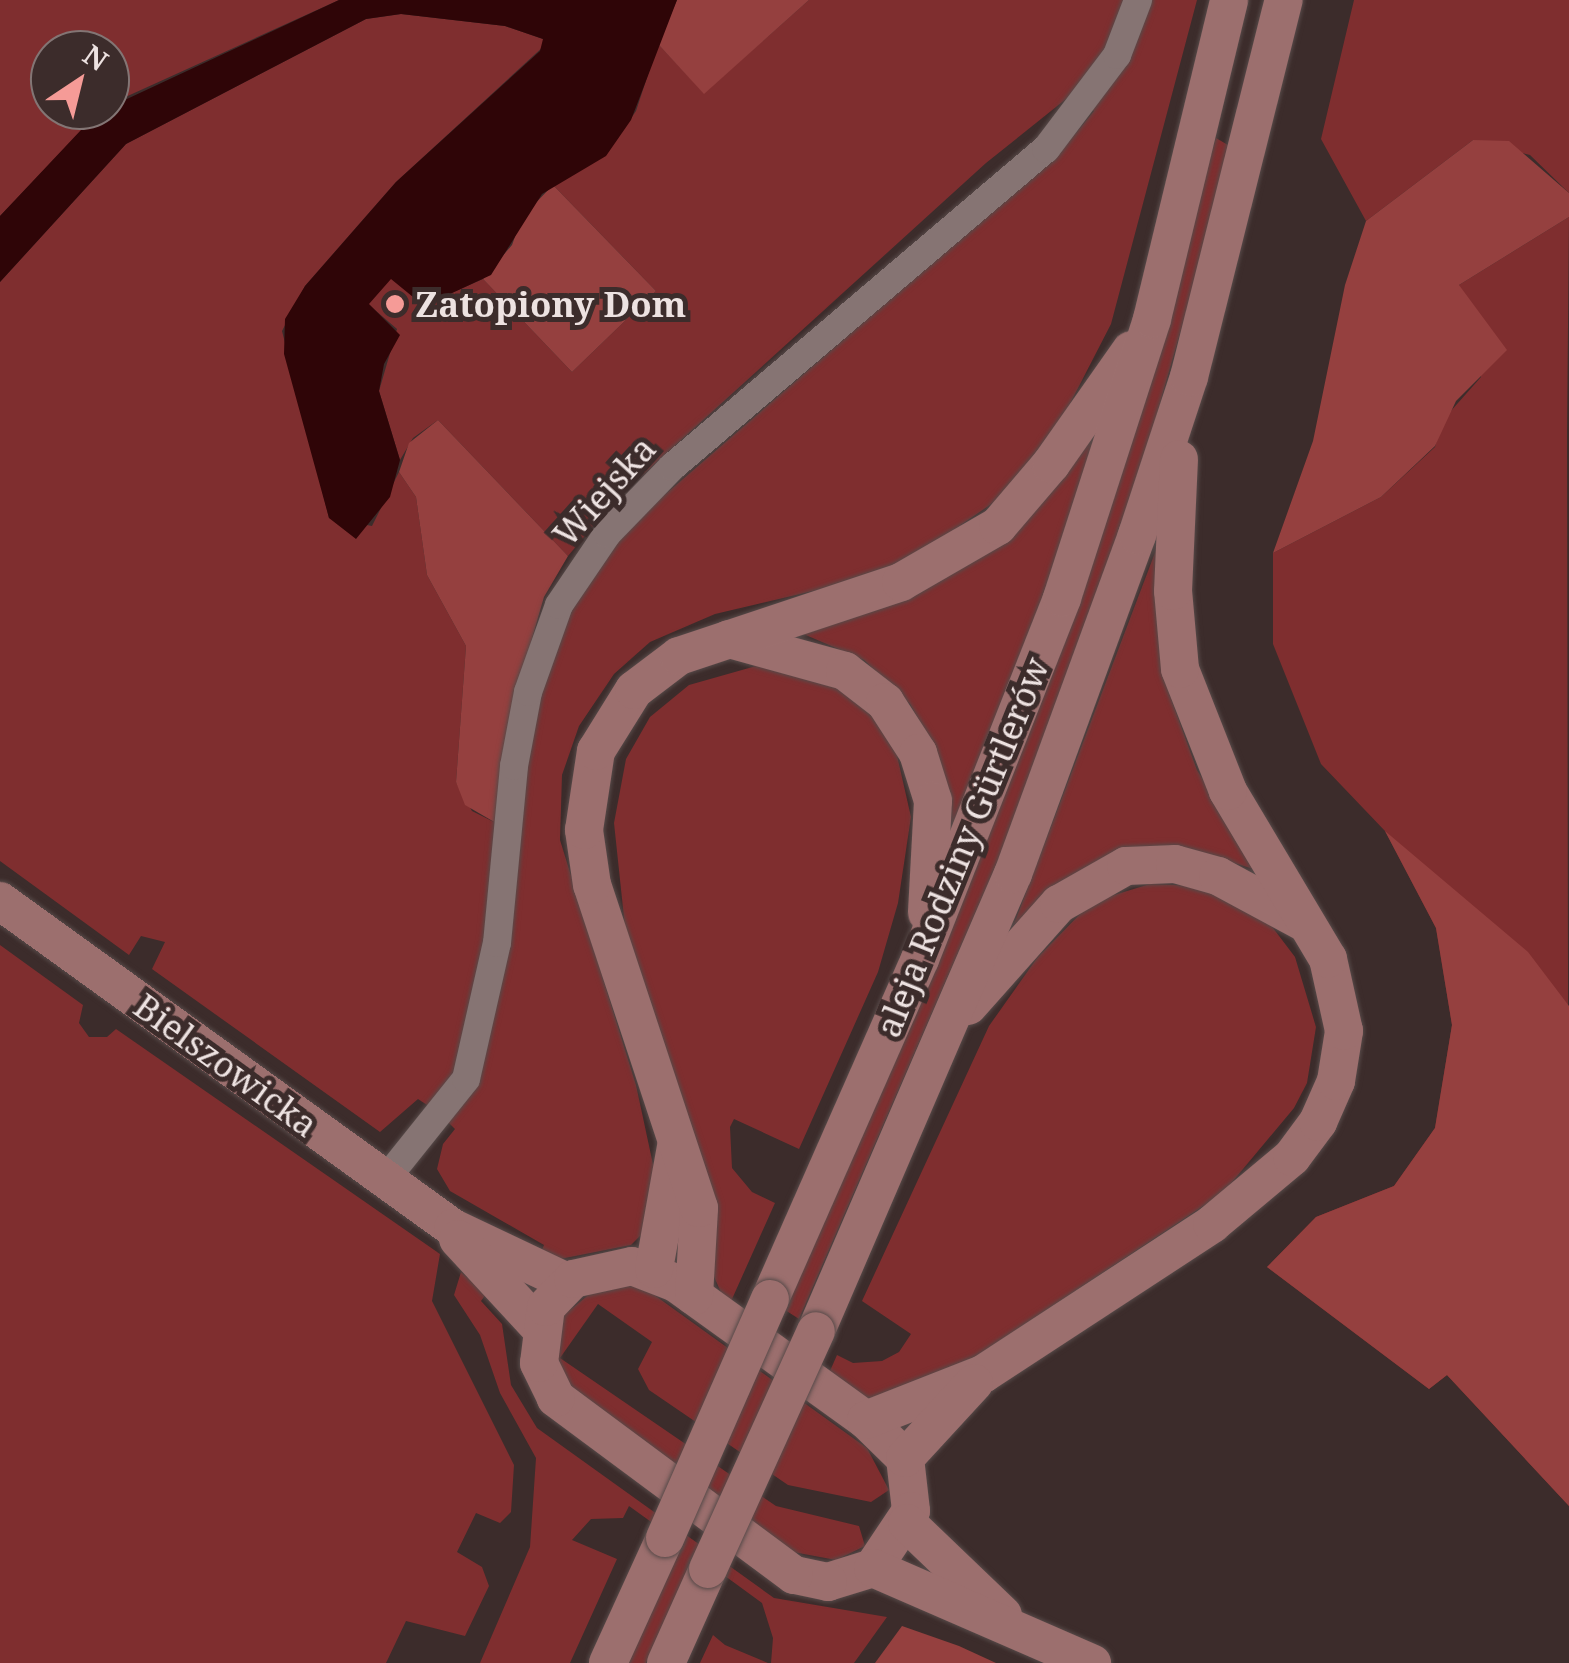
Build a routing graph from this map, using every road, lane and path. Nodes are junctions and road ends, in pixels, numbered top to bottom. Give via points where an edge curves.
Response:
1 (1138, 0) edge
2 (1228, 0) edge
3 (1284, 0) edge
4 (1152, 320) junction
5 (1188, 377) junction
6 (726, 639) junction
7 (0, 902) edge
8 (1310, 927) junction
9 (920, 959) junction
10 (946, 1030) junction
11 (676, 1147) junction
12 (385, 1180) junction
13 (452, 1228) junction
14 (654, 1269) junction
15 (567, 1282) junction
16 (694, 1296) junction
17 (540, 1328) junction
18 (982, 1374) junction
19 (866, 1420) junction
20 (905, 1458) junction
21 (907, 1522) junction
22 (873, 1568) junction
23 (1016, 1627) junction
24 (608, 1663) edge
25 (666, 1663) edge
26 (1092, 1663) edge

1 - 12 street, Wiejska via 1118,55 1046,150 672,466 607,534 559,605 528,692 497,943 466,1079
2 - 4 main road, aleja Rodziny Gürtlerów
3 - 5 main road, aleja Rodziny Gürtlerów
4 - 6 main road via 1051,464 998,526 901,582
4 - 9 main road, aleja Rodziny Gürtlerów via 1048,636
5 - 8 main road via 1174,503 1180,670 1228,792
5 - 10 main road, aleja Rodziny Gürtlerów via 1068,732
6 - 9 main road via 844,671 885,702 911,740 933,800
6 - 11 main road via 679,656 634,690 596,751 586,792 592,885
7 - 12 main road, Bielszowicka
8 - 10 main road via 1218,876 1175,864 1126,866 1059,904
8 - 18 main road via 1328,959 1344,1031 1336,1081 1318,1122 1248,1197
9 - 24 main road, aleja Rodziny Gürtlerów, bridge
10 - 25 main road, aleja Rodziny Gürtlerów, bridge
11 - 14 main road
11 - 16 main road via 700,1208
12 - 13 main road, Bielszowicka
13 - 15 main road
13 - 17 main road
14 - 15 main road via 605,1268
14 - 16 main road
15 - 17 main road
16 - 19 main road
17 - 22 main road via 541,1371 565,1408 780,1566 821,1582
18 - 19 main road
18 - 20 main road
19 - 20 main road
20 - 21 main road via 912,1490
21 - 22 main road
21 - 23 main road
22 - 23 main road
23 - 26 main road

